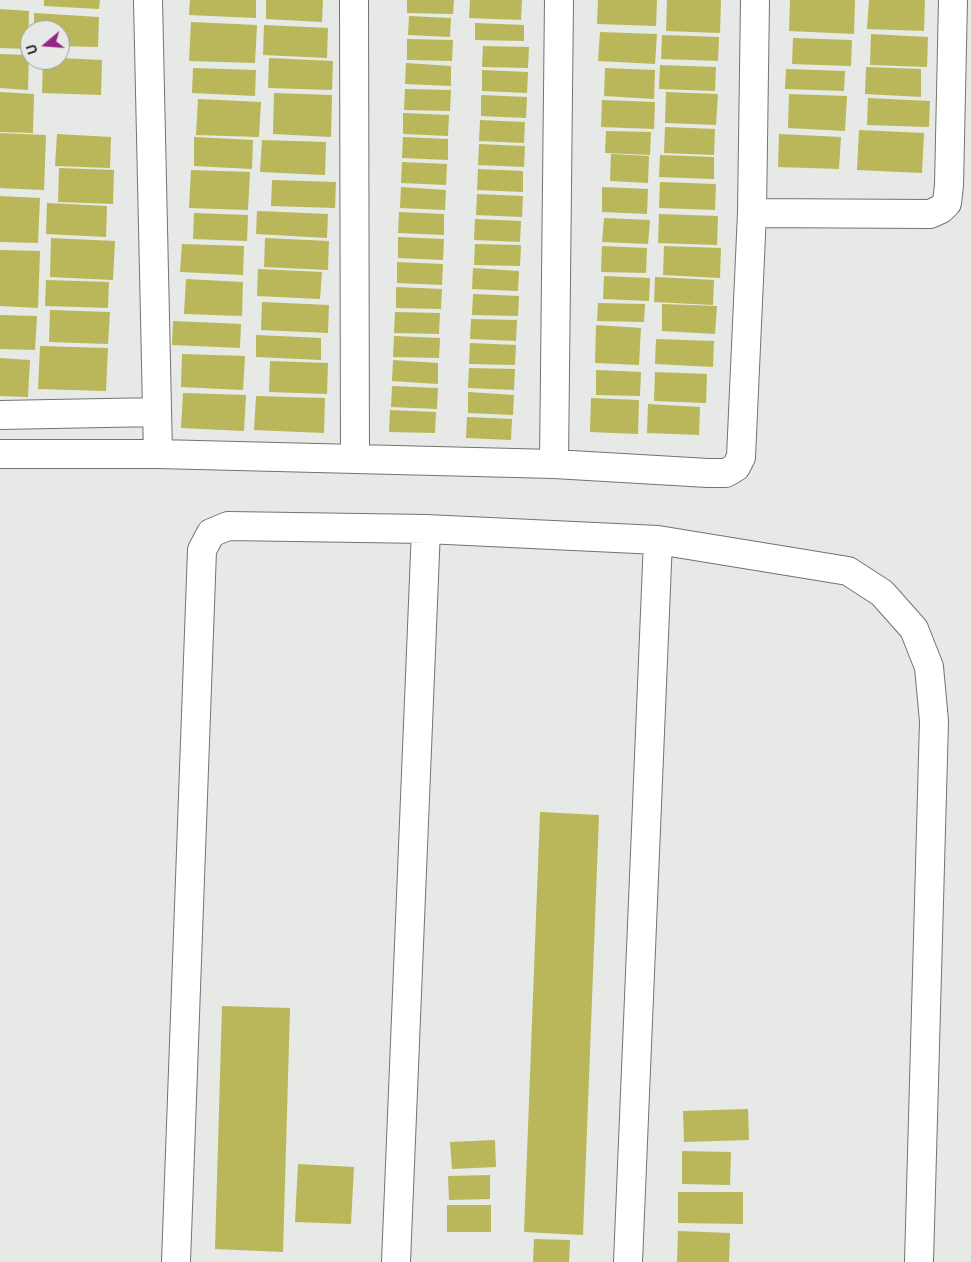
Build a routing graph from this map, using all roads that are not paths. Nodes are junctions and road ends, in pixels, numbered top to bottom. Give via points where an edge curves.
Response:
1 (148, 0) edge
2 (354, 0) edge
3 (559, 0) edge
4 (756, 0) edge
5 (953, 0) edge
6 (752, 213) junction
7 (157, 412) junction
8 (0, 415) edge
9 (0, 454) edge
10 (158, 454) junction
11 (355, 459) junction
12 (554, 464) junction
13 (426, 529) junction
14 (658, 540) junction
15 (176, 1262) edge
16 (396, 1262) edge
17 (628, 1262) edge
18 (919, 1262) edge

1 - 7 street
2 - 11 street
3 - 12 street
4 - 6 street
5 - 6 street via 949,185 947,203 941,210 930,214
6 - 12 street via 741,457 736,467 726,473 708,473
7 - 8 street
7 - 10 street
9 - 10 street
10 - 11 street
11 - 12 street
13 - 14 street
13 - 15 street via 228,526 211,533 202,550
13 - 16 street
14 - 17 street
14 - 18 street via 848,571 882,593 914,629 929,667 934,721

